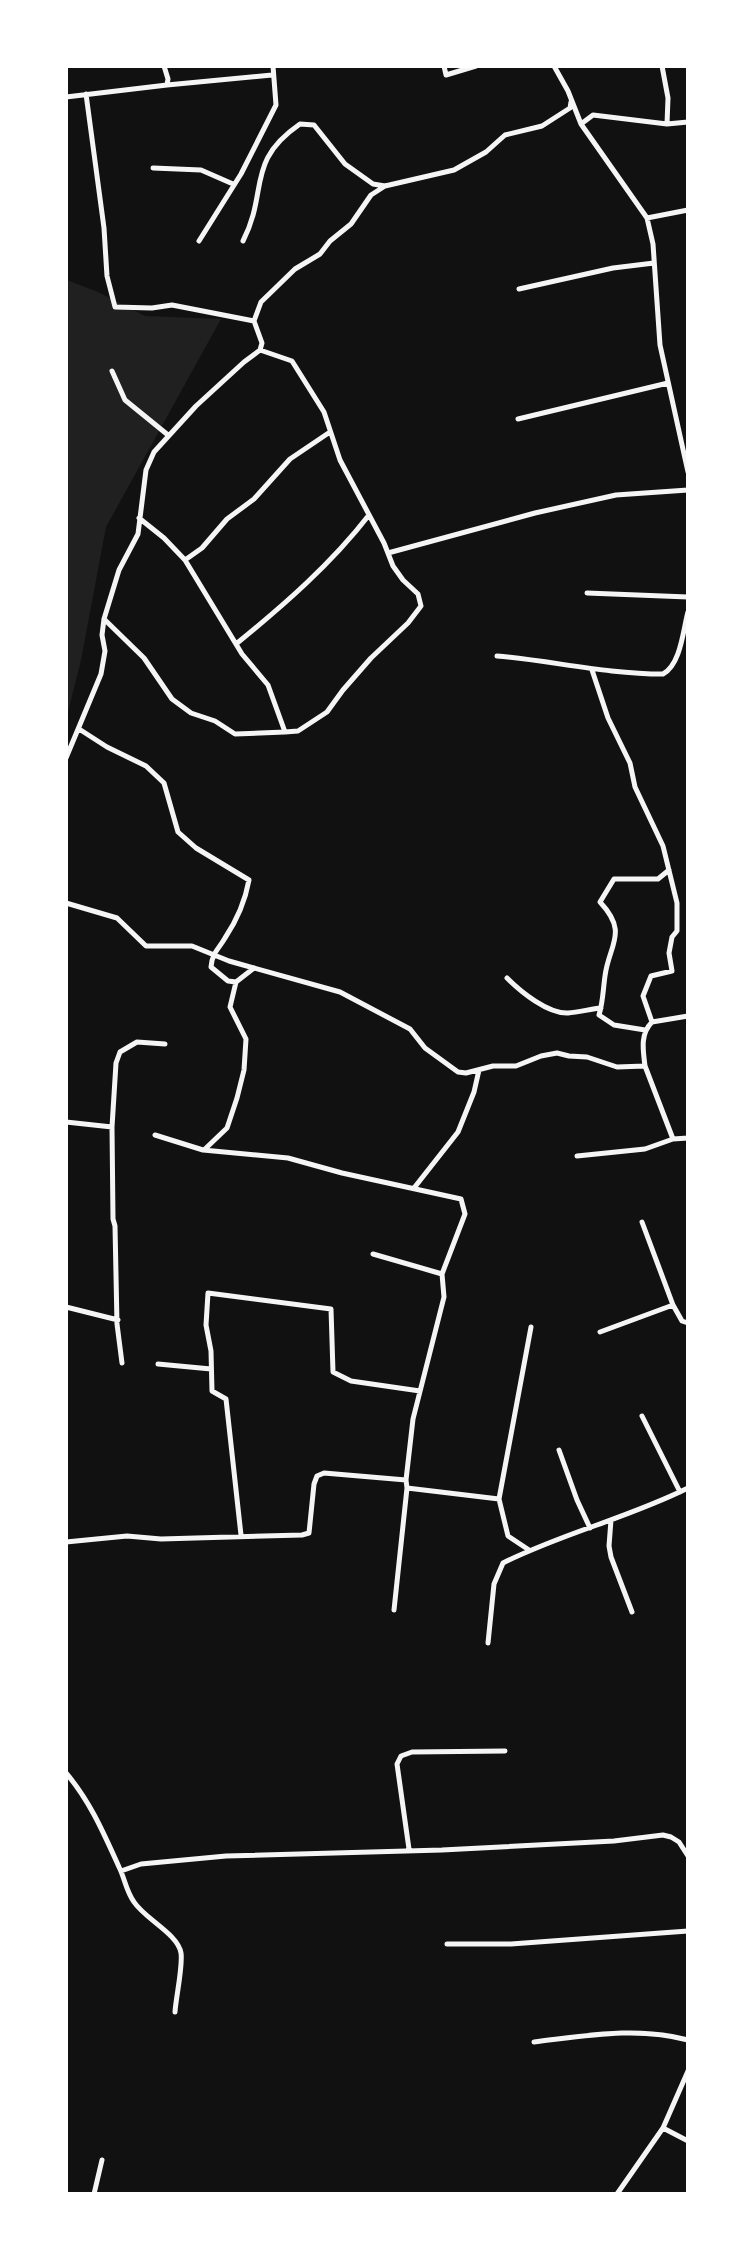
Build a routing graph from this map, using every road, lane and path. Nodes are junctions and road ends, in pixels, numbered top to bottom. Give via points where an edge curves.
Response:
1 (164, 66) edge
2 (273, 66) edge
3 (444, 66) edge
4 (475, 66) edge
5 (554, 66) edge
6 (662, 66) edge
7 (272, 75) junction
8 (167, 85) junction
9 (86, 94) junction
10 (67, 96) edge
11 (571, 102) junction
12 (576, 113) junction
13 (593, 115) junction
14 (688, 122) edge
15 (581, 124) junction
16 (667, 124) junction
17 (153, 168) dead end
18 (233, 184) junction
19 (385, 186) junction
20 (688, 210) edge
21 (646, 218) junction
22 (199, 241) dead end
23 (243, 241) dead end
24 (654, 263) junction
25 (519, 289) dead end
26 (254, 321) junction
27 (260, 350) junction
28 (112, 370) dead end
29 (668, 383) junction
30 (518, 419) dead end
31 (330, 432) junction
32 (168, 435) junction
33 (688, 472) edge
34 (688, 490) edge
35 (369, 515) junction
36 (139, 518) junction
37 (388, 553) junction
38 (185, 560) junction
39 (587, 593) dead end
40 (688, 597) edge
41 (688, 612) edge
42 (104, 619) junction
43 (236, 644) junction
44 (497, 656) dead end
45 (592, 670) junction
46 (79, 729) junction
47 (285, 732) junction
48 (66, 758) edge
49 (669, 870) junction
50 (66, 903) edge
51 (212, 954) junction
52 (254, 968) junction
53 (507, 978) dead end
54 (236, 982) junction
55 (601, 1008) junction
56 (688, 1016) edge
57 (652, 1022) junction
58 (645, 1030) junction
59 (165, 1044) dead end
60 (645, 1066) junction
61 (479, 1070) junction
62 (66, 1122) edge
63 (112, 1127) junction
64 (155, 1135) dead end
65 (688, 1138) edge
66 (673, 1139) junction
67 (203, 1150) junction
68 (577, 1156) dead end
69 (414, 1188) junction
70 (642, 1222) dead end
71 (373, 1254) dead end
72 (442, 1274) junction
73 (673, 1305) junction
74 (66, 1307) edge
75 (118, 1320) junction
76 (688, 1323) edge
77 (531, 1327) dead end
78 (600, 1332) dead end
79 (122, 1363) dead end
80 (158, 1364) dead end
81 (211, 1369) junction
82 (420, 1391) junction
83 (642, 1416) dead end
84 (559, 1450) dead end
85 (406, 1479) junction
86 (407, 1488) junction
87 (688, 1488) edge
88 (680, 1492) junction
89 (499, 1499) junction
90 (611, 1520) junction
91 (590, 1528) junction
92 (241, 1535) junction
93 (66, 1542) edge
94 (529, 1550) junction
95 (394, 1610) dead end
96 (632, 1612) dead end
97 (488, 1643) dead end
98 (505, 1751) dead end
99 (66, 1773) edge
100 (409, 1849) junction
101 (688, 1856) edge
102 (121, 1871) junction
103 (688, 1931) edge
104 (447, 1944) dead end
105 (175, 2012) dead end
106 (688, 2040) edge
107 (534, 2042) dead end
108 (688, 2071) edge
109 (663, 2128) junction
110 (688, 2141) edge
111 (102, 2160) dead end
112 (94, 2193) edge
113 (617, 2193) edge

1 - 8 street
2 - 7 street
3 - 4 street via 446,75
5 - 11 street
6 - 16 street
7 - 8 street
7 - 18 street via 276,105
8 - 9 street
9 - 10 street
9 - 26 street via 107,276 115,307 172,305
11 - 12 street
11 - 19 street via 541,126 505,135 454,170
12 - 13 street
12 - 15 street
13 - 15 street
13 - 16 street
14 - 16 street
15 - 21 street
17 - 18 street via 201,170
18 - 22 street
19 - 23 street via 373,184 345,164 314,125 300,124 276,143 262,167 254,216
19 - 26 street via 320,254 295,269 261,302
20 - 21 street
21 - 24 street
24 - 25 street
24 - 29 street via 660,345
26 - 27 street
27 - 31 street via 292,361 324,412
27 - 32 street
28 - 32 street via 125,400
29 - 30 street
29 - 33 street
31 - 35 street
31 - 38 street via 290,459 254,499
32 - 36 street via 146,470
34 - 37 street via 616,495
35 - 37 street
35 - 43 street via 325,565
36 - 38 street
36 - 42 street via 138,534 119,570
37 - 47 street via 403,580 418,594 421,606 327,712 298,731
38 - 43 street
39 - 40 street
41 - 45 street via 670,670 636,674
42 - 46 street via 101,674
42 - 47 street via 144,658 172,699 191,713 235,734
43 - 47 street via 268,685
44 - 45 street
45 - 49 street
46 - 48 street
46 - 51 street via 146,766 164,783 178,832 249,880 245,901
49 - 55 street via 658,880 614,880 600,902 610,912 617,938 605,974
49 - 57 street via 677,903 677,931 669,953 672,971 651,976 643,996
50 - 51 street via 117,918 146,946 192,946
51 - 52 street
51 - 54 street via 211,967
52 - 54 street
52 - 61 street via 340,992 410,1029 449,1068 466,1073
53 - 55 street via 554,1011
54 - 67 street via 230,1007 246,1039 244,1070 227,1128
55 - 58 street via 599,1015 614,1025
56 - 57 street
57 - 58 street
58 - 60 street
59 - 63 street via 137,1042 120,1052
60 - 61 street via 617,1067 557,1053 516,1066
60 - 66 street
61 - 69 street via 458,1132
62 - 63 street
63 - 75 street
64 - 67 street
65 - 66 street
66 - 68 street via 645,1149
67 - 69 street via 288,1158
69 - 72 street via 461,1199 465,1214
70 - 73 street
71 - 72 street
72 - 82 street via 444,1297
73 - 76 street
73 - 78 street
74 - 75 street
75 - 79 street
77 - 89 street
80 - 81 street
81 - 82 street via 208,1293 331,1309 333,1372 351,1381
81 - 92 street via 212,1391 226,1399
82 - 85 street via 412,1419
83 - 88 street
84 - 91 street
85 - 86 street
85 - 92 street via 324,1473 314,1484 309,1533
86 - 89 street
86 - 95 street
87 - 88 street
88 - 90 street
89 - 94 street via 509,1536
90 - 91 street
90 - 96 street via 611,1557
91 - 94 street
92 - 93 street via 127,1536
94 - 97 street via 503,1563 497,1574
98 - 100 street via 401,1756 397,1764
99 - 102 street via 105,1833
100 - 101 street via 663,1835 679,1842
100 - 102 street via 176,1859
102 - 105 street via 134,1904 172,1936 181,1952
103 - 104 street
106 - 107 street via 664,2033 619,2032
108 - 109 street
109 - 110 street
109 - 113 street
111 - 112 street

